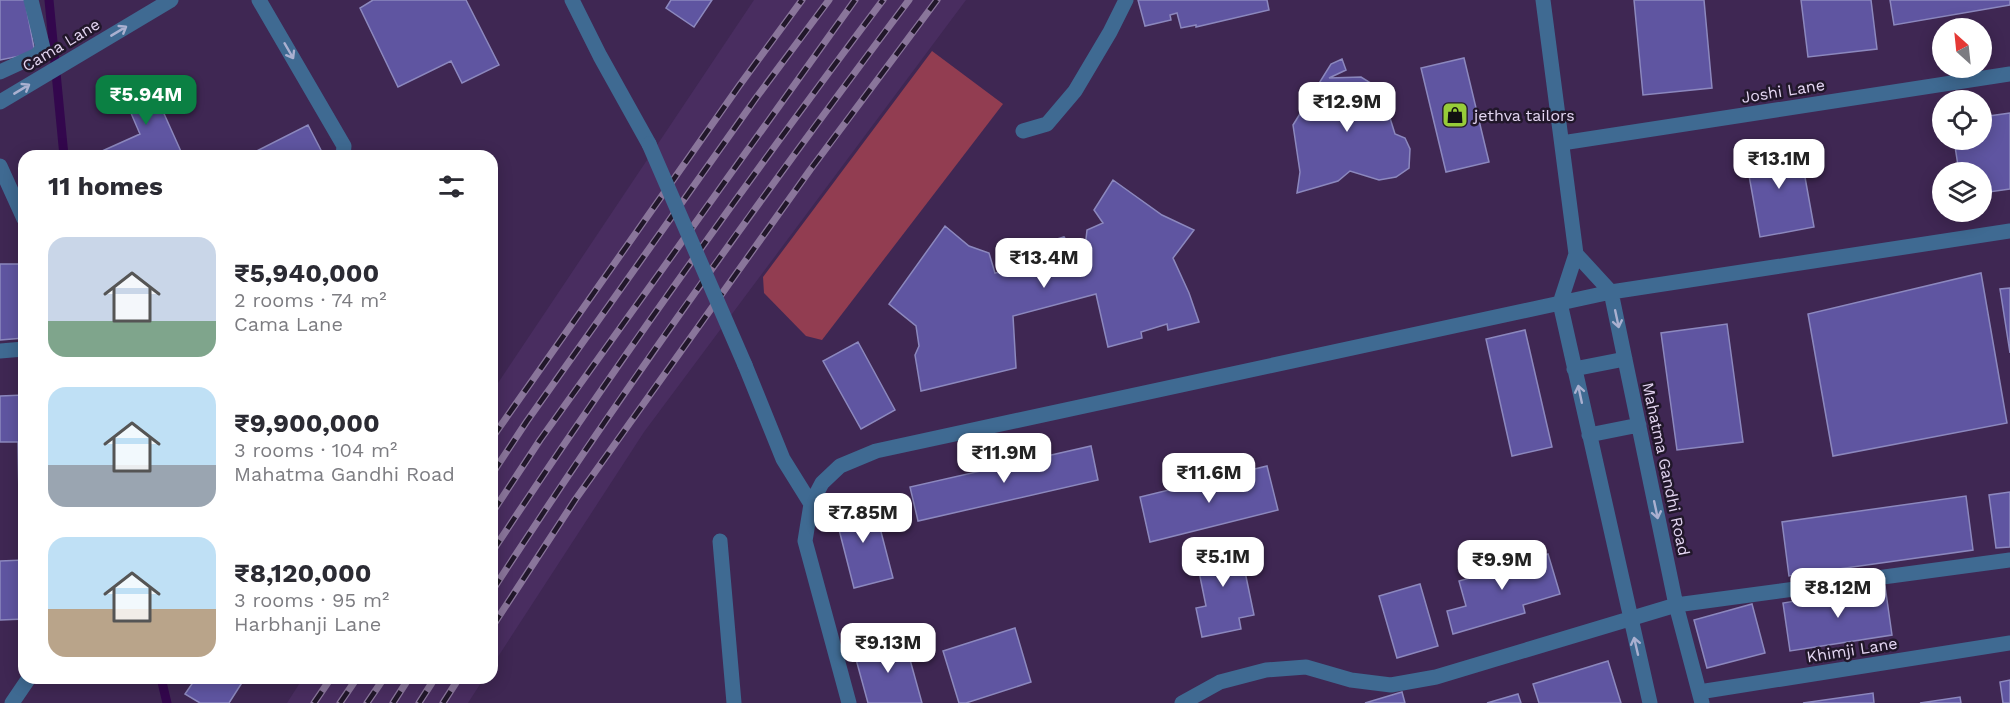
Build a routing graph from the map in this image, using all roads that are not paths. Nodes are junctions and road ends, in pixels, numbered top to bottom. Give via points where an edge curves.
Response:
1 (31, 0) edge
2 (171, 0) edge
3 (260, 0) edge
4 (572, 0) edge
5 (1126, 0) edge
6 (1543, 0) edge
7 (0, 72) edge
8 (2010, 74) edge
9 (0, 102) edge
10 (1023, 131) dead end
11 (1562, 143) junction
12 (343, 150) edge
13 (0, 166) edge
14 (18, 206) edge
15 (2010, 231) edge
16 (1576, 254) junction
17 (1611, 292) junction
18 (1560, 303) junction
19 (18, 350) edge
20 (0, 351) edge
21 (1625, 359) junction
22 (1574, 369) junction
23 (1639, 425) junction
24 (1589, 435) junction
25 (811, 504) junction
26 (720, 541) dead end
27 (2010, 560) edge
28 (1676, 605) junction
29 (1630, 619) junction
30 (2010, 644) edge
31 (25, 684) edge
32 (1700, 698) edge
33 (12, 703) edge
34 (734, 703) edge
35 (849, 703) edge
36 (1182, 703) edge
37 (1650, 703) edge

1 - 7 street via 43,48 37,55
9 -> 2 street, Cama Lane
3 -> 12 street
4 - 25 street, bridge via 649,144 783,459
5 - 10 street via 1075,91 1047,124
6 - 11 street
8 - 11 street, Joshi Lane
11 - 16 street
13 - 14 street
15 - 17 street
16 - 17 street
16 - 18 street
17 - 18 street
17 -> 21 street, Mahatma Gandhi Road
18 - 22 street
18 - 25 street via 876,451 840,466 822,483
19 - 20 street
21 - 22 street
21 - 23 street, Mahatma Gandhi Road
24 -> 22 street
23 - 24 street
23 -> 28 street, Mahatma Gandhi Road
24 - 29 street
25 - 35 street via 805,541
26 - 34 street
27 - 28 street
28 - 29 street
28 - 32 street, Mahatma Gandhi Road
29 - 36 street via 1436,677 1391,685 1351,680 1306,667 1266,670 1220,682
37 -> 29 street
30 - 32 street, Khimji Lane
31 - 33 street

